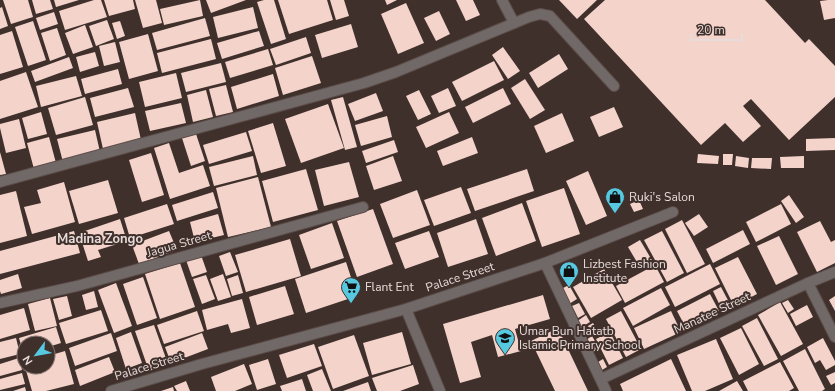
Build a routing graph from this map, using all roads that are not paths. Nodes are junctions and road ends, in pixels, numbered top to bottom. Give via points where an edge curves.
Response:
1 (502, 0) edge
2 (514, 23) junction
3 (614, 86) dead end
4 (0, 182) edge
5 (363, 207) dead end
6 (673, 212) dead end
7 (545, 263) junction
8 (835, 272) edge
9 (808, 283) junction
10 (0, 303) edge
11 (406, 309) junction
12 (835, 337) edge
13 (601, 379) junction
14 (111, 391) edge
15 (440, 391) edge
16 (606, 391) edge

1 - 2 street
2 - 3 street via 540,14 550,16
2 - 4 street via 377,79
5 - 10 street, Jagua Street via 77,286
6 - 7 street, Palace Street
7 - 11 street, Palace Street
7 - 13 street
8 - 9 street, Manatee Street
9 - 12 street
9 - 13 street, Manatee Street
11 - 14 street, Palace Street
11 - 15 street
13 - 16 street

